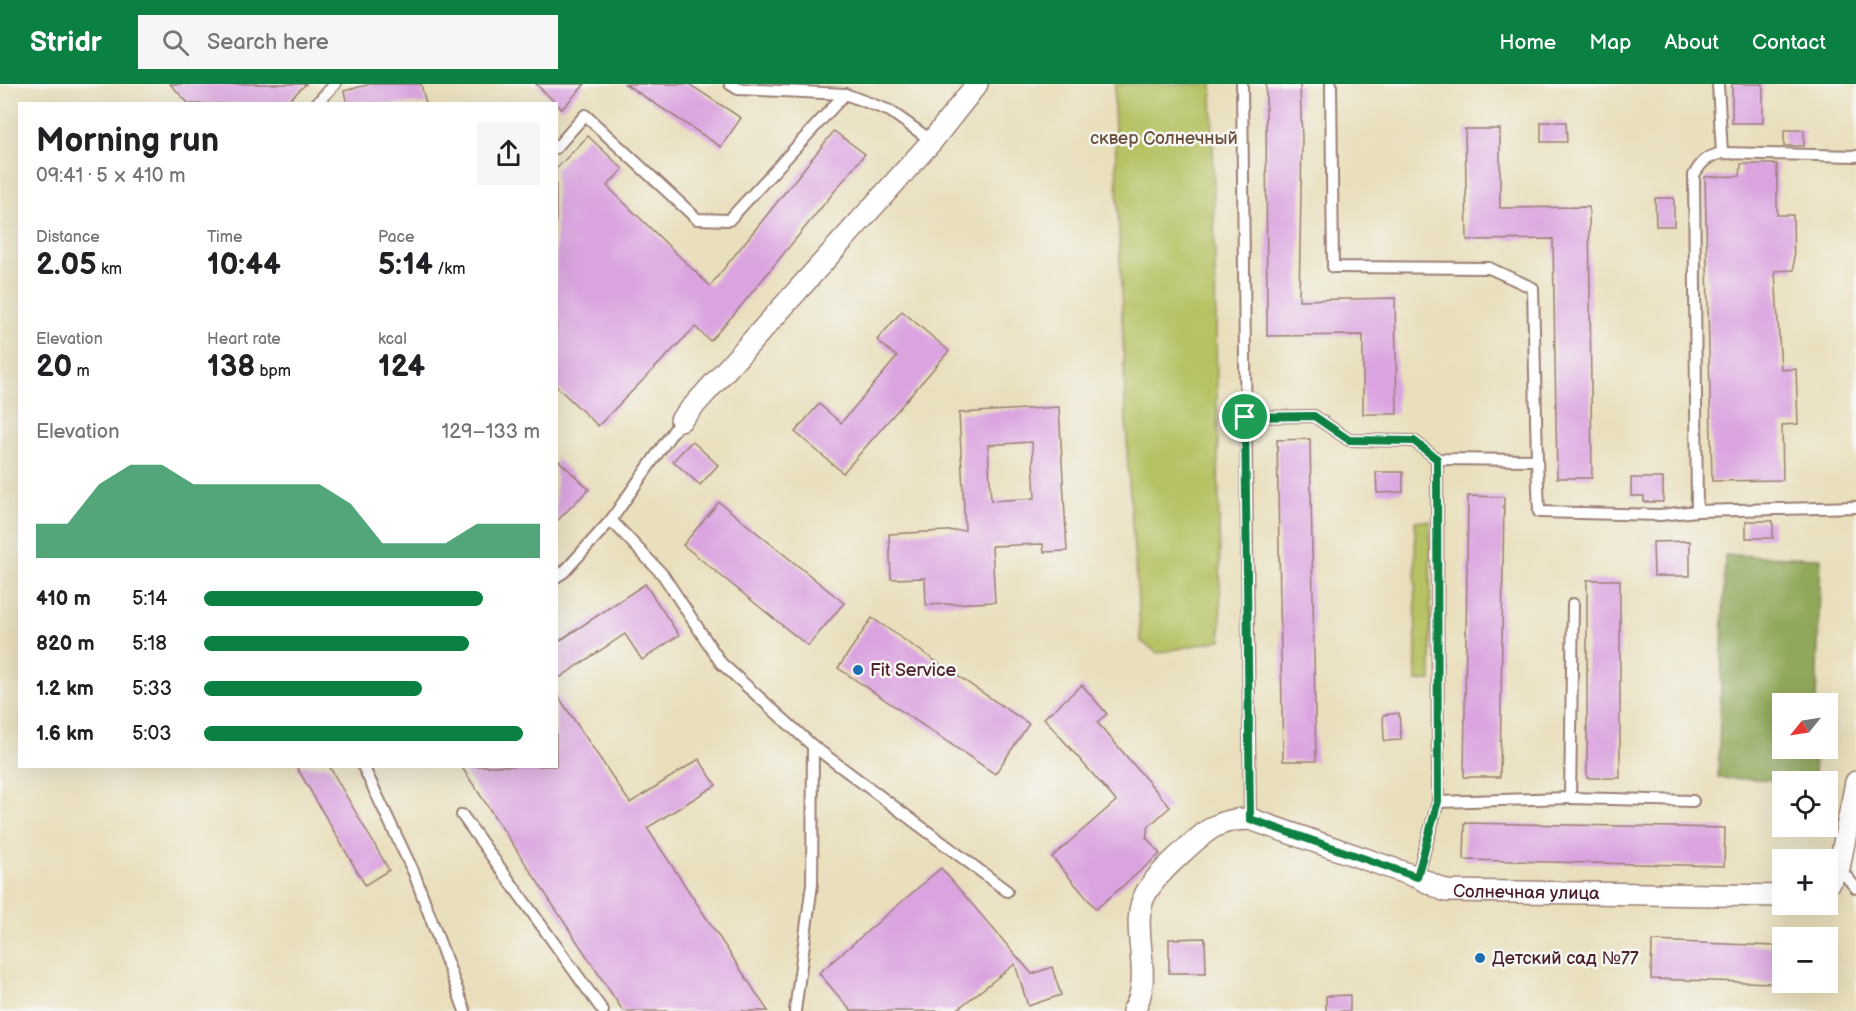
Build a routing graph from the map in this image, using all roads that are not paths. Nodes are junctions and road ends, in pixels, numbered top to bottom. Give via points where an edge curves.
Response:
1 (335, 84) edge
2 (730, 84) edge
3 (976, 84) edge
4 (1242, 84) edge
5 (1331, 84) edge
6 (1718, 84) edge
7 (845, 94) junction
8 (318, 102) edge
9 (932, 141) junction
10 (558, 146) edge
11 (1722, 153) junction
12 (1856, 156) edge
13 (1245, 417) junction
14 (681, 420) joint
15 (1437, 459) junction
16 (1537, 460) junction
17 (1856, 507) edge
18 (1697, 511) junction
19 (611, 520) junction
20 (558, 576) edge
21 (1573, 604) dead end
22 (813, 746) junction
23 (364, 768) edge
24 (1856, 782) edge
25 (1570, 798) junction
26 (1438, 801) junction
27 (1693, 801) dead end
28 (462, 814) dead end
29 (1250, 819) junction
30 (1850, 845) edge
31 (1839, 868) joint
32 (1417, 877) junction
33 (1856, 888) edge
34 (1007, 891) dead end
35 (1772, 896) edge
36 (465, 1011) edge
37 (603, 1011) edge
38 (795, 1011) edge
39 (1133, 1011) edge

1 - 8 lane
2 - 7 lane via 738,89
3 - 9 street
4 - 13 lane
5 - 16 lane via 1333,267 1489,268 1533,288
6 - 11 lane
7 - 9 lane via 891,111
7 - 10 lane via 729,220 697,219 585,116
9 - 14 street
11 - 12 lane
11 - 18 lane via 1710,155 1694,175
13 - 15 lane via 1314,416 1349,440 1414,441
13 - 29 lane
14 - 19 lane
15 - 16 lane
15 - 26 lane
16 - 18 lane via 1539,512 1659,515
17 - 18 lane
19 - 20 lane
19 - 22 lane via 663,575 721,663
21 - 25 lane
22 - 34 lane
22 - 38 lane via 812,884
23 - 36 lane via 414,873
24 - 30 street
25 - 26 lane
25 - 27 lane
26 - 32 lane
28 - 37 lane
29 - 32 street, Солнечная улица
29 - 39 street, Солнечная улица via 1232,819 1203,833 1171,862 1145,894 1140,923 1142,983
30 - 31 street
31 - 33 lane
32 - 35 street, Солнечная улица via 1446,891

